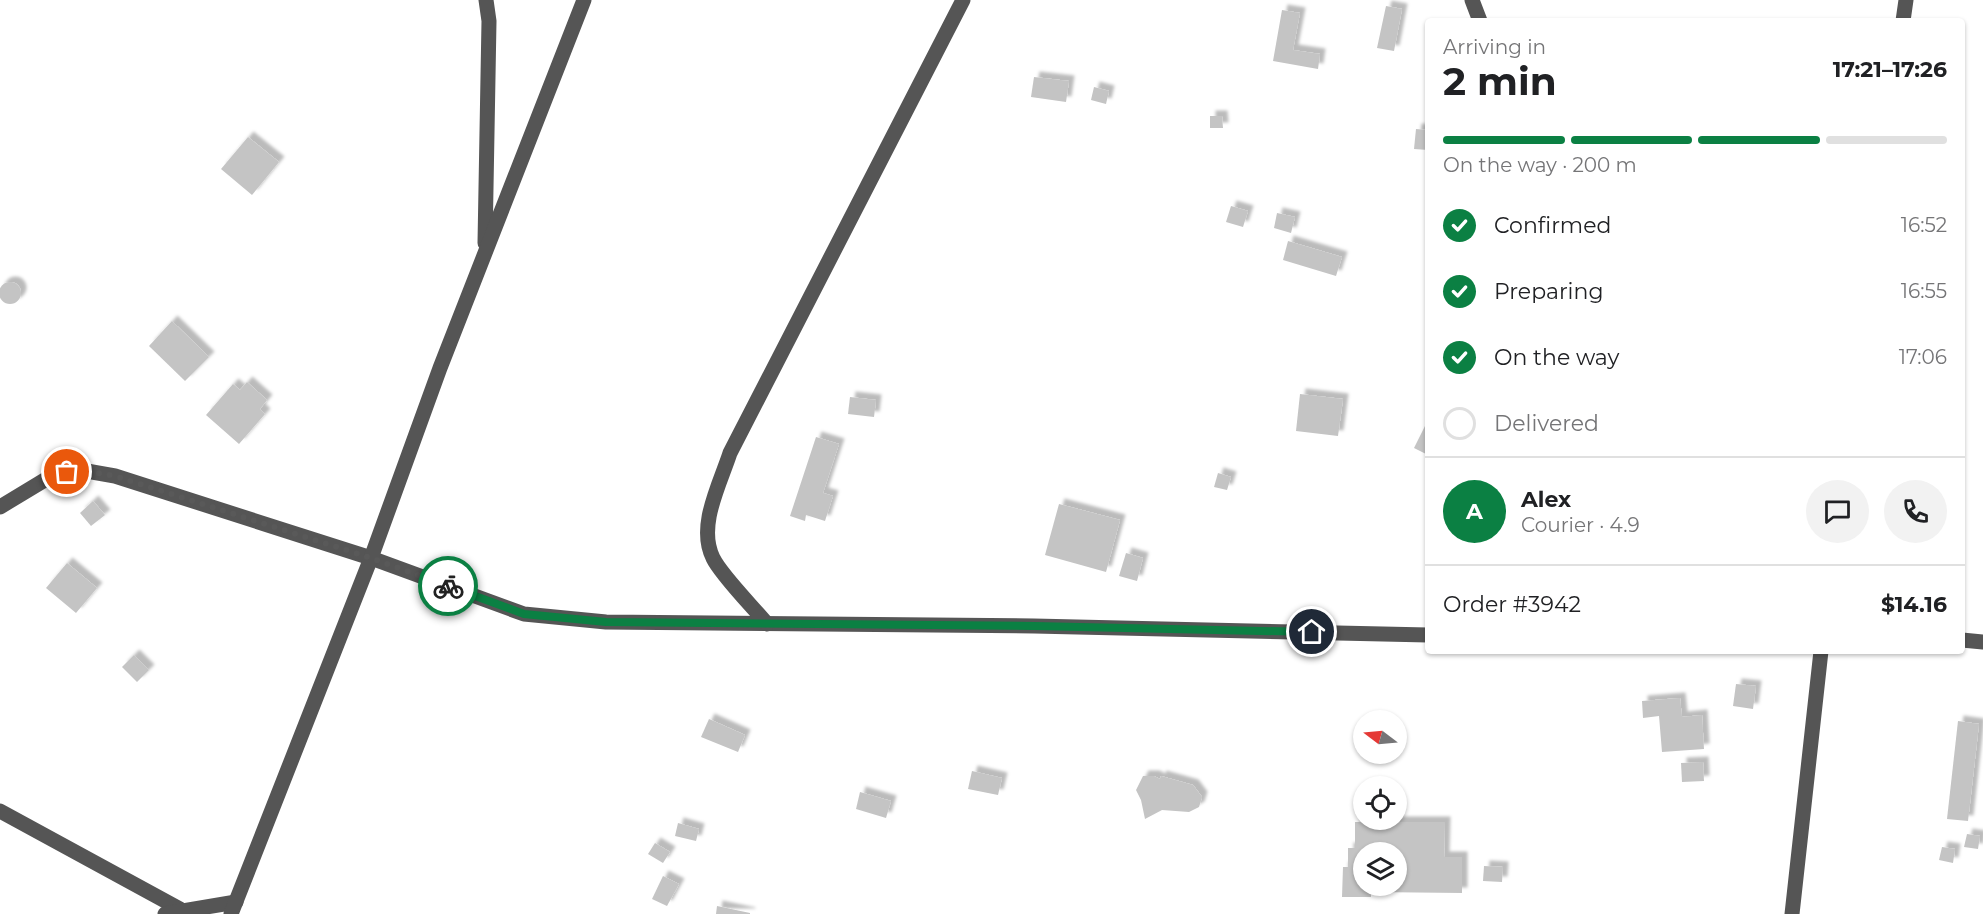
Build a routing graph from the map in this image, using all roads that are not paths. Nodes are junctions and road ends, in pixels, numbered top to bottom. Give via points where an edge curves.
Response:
1 (486, 0) edge
2 (584, 0) edge
3 (963, 0) edge
4 (1472, 0) edge
5 (1906, 0) edge
6 (1479, 18) edge
7 (1903, 18) edge
8 (485, 253) junction
9 (0, 507) edge
10 (371, 558) junction
11 (767, 624) junction
12 (1425, 635) edge
13 (1965, 640) edge
14 (1983, 642) edge
15 (1821, 654) edge
16 (0, 811) edge
17 (233, 908) edge
18 (180, 909) junction
19 (165, 914) edge
20 (1792, 914) edge

1 - 8 street via 489,21
2 - 8 street
3 - 11 street via 730,453 712,504 708,530 713,558
4 - 6 street
5 - 7 street
8 - 10 street
9 - 10 street via 53,475 81,470 115,476
10 - 11 street via 524,614 606,622
10 - 17 street
11 - 12 street
13 - 14 street
15 - 20 street
16 - 18 street
17 - 18 street
18 - 19 street

